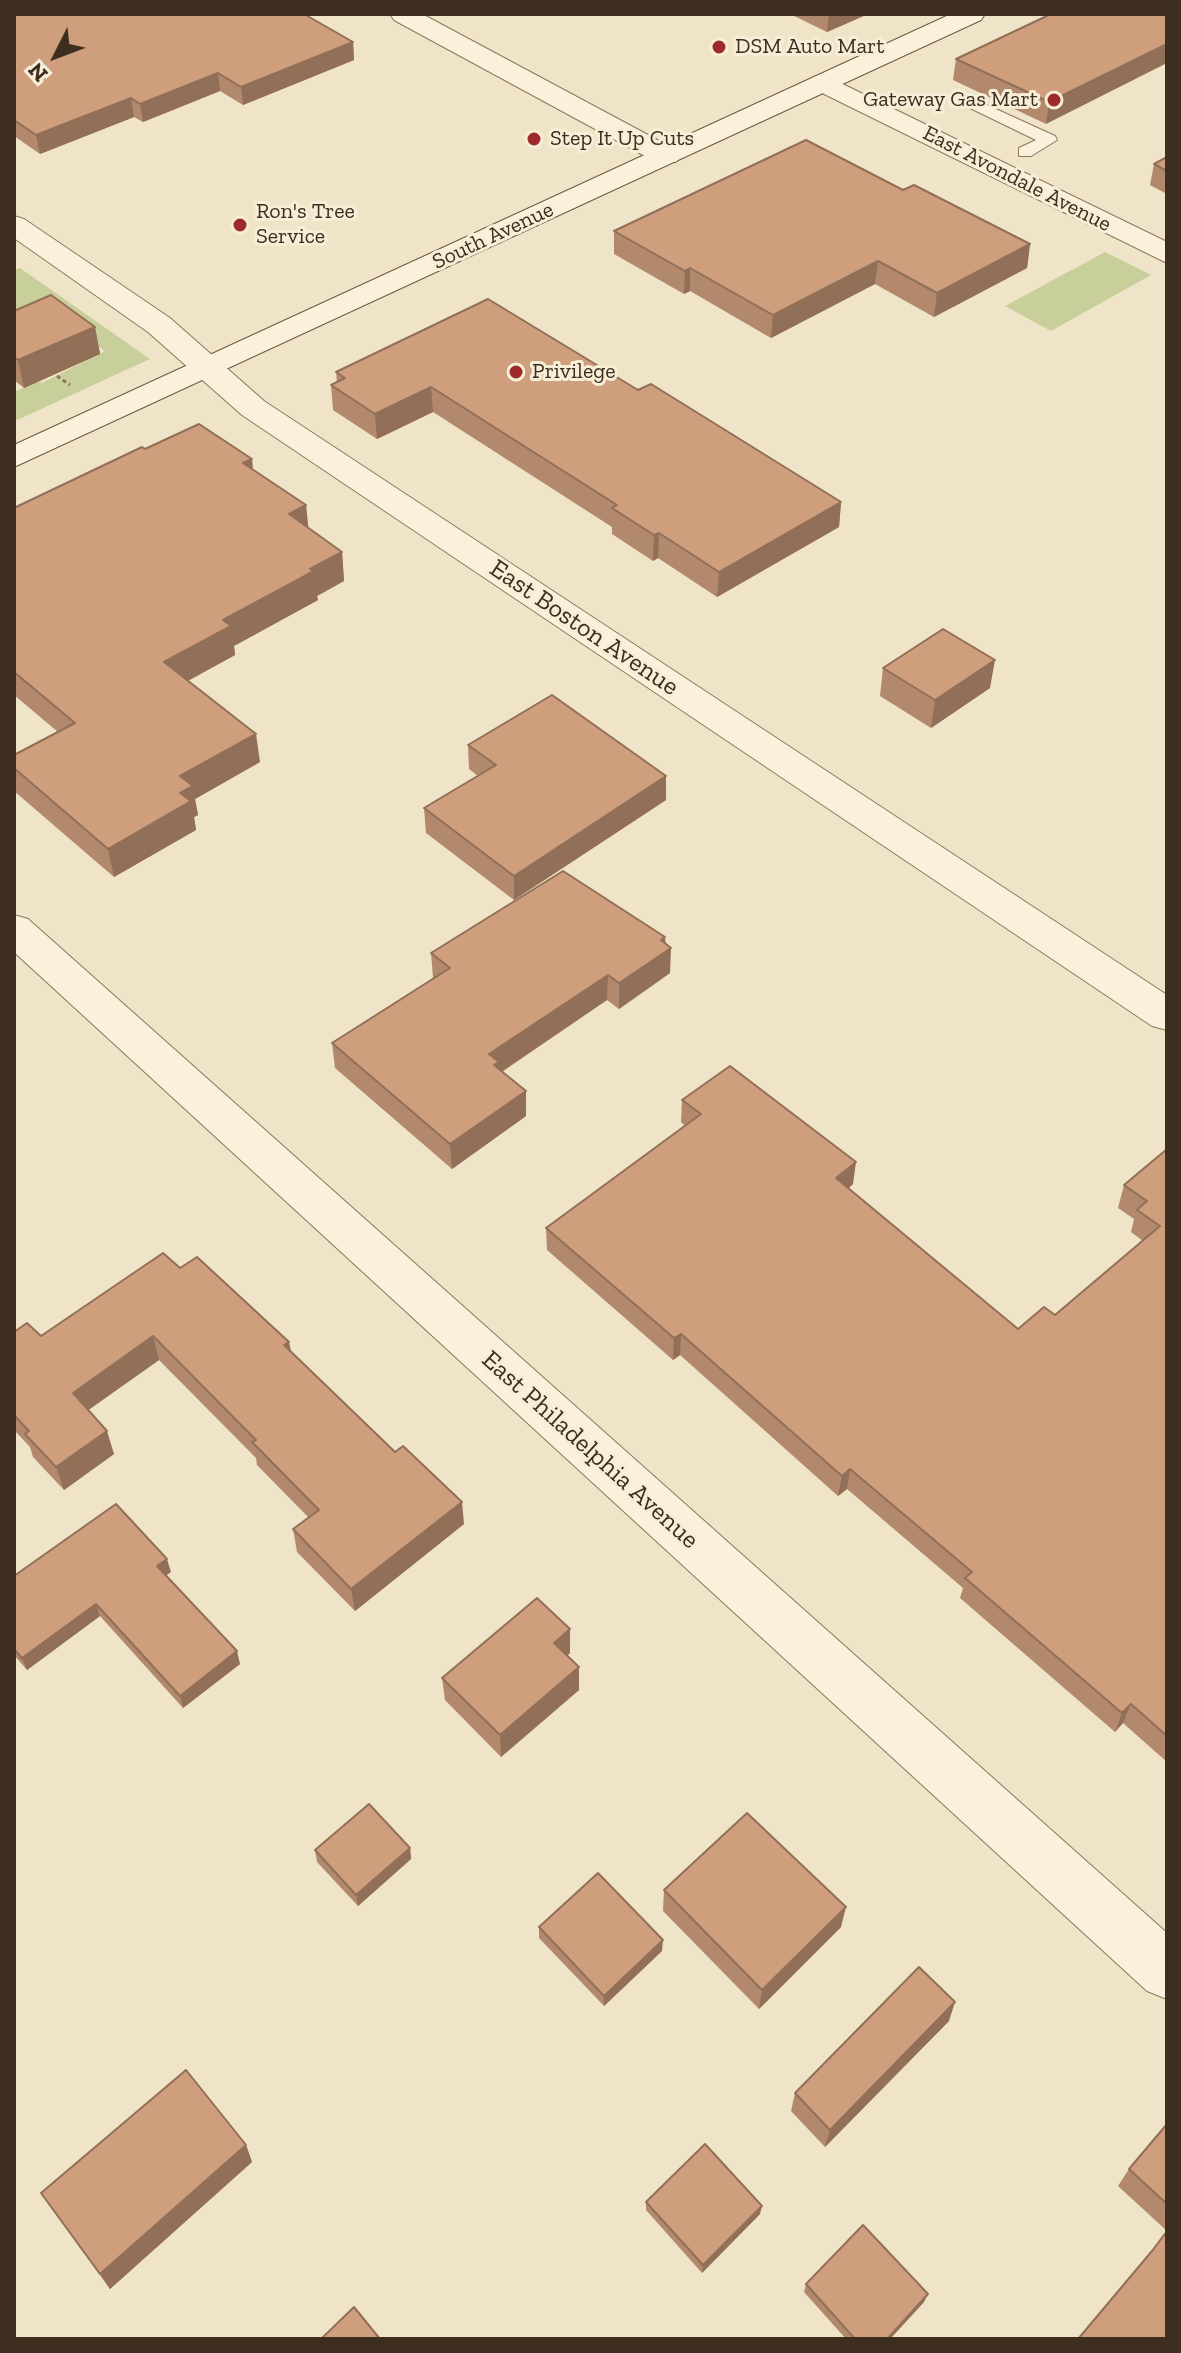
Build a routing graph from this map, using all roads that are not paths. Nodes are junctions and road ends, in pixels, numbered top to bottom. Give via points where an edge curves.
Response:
1 (403, 14) edge
2 (972, 14) edge
3 (824, 83) junction
4 (976, 105) dead end
5 (1025, 152) dead end
6 (666, 156) junction
7 (14, 225) edge
8 (1167, 254) edge
9 (207, 368) junction
10 (14, 457) edge
11 (14, 929) edge
12 (1167, 1015) edge
13 (1167, 1971) edge

1 - 6 street
2 - 3 street, South Avenue
3 - 6 street, South Avenue
3 - 8 street, East Avondale Avenue
4 - 5 lane via 1049,140
6 - 9 street, South Avenue
7 - 9 street, East Boston Avenue via 159,325
9 - 10 street, South Avenue
9 - 12 street, East Boston Avenue via 253,408
11 - 13 street, East Philadelphia Avenue

